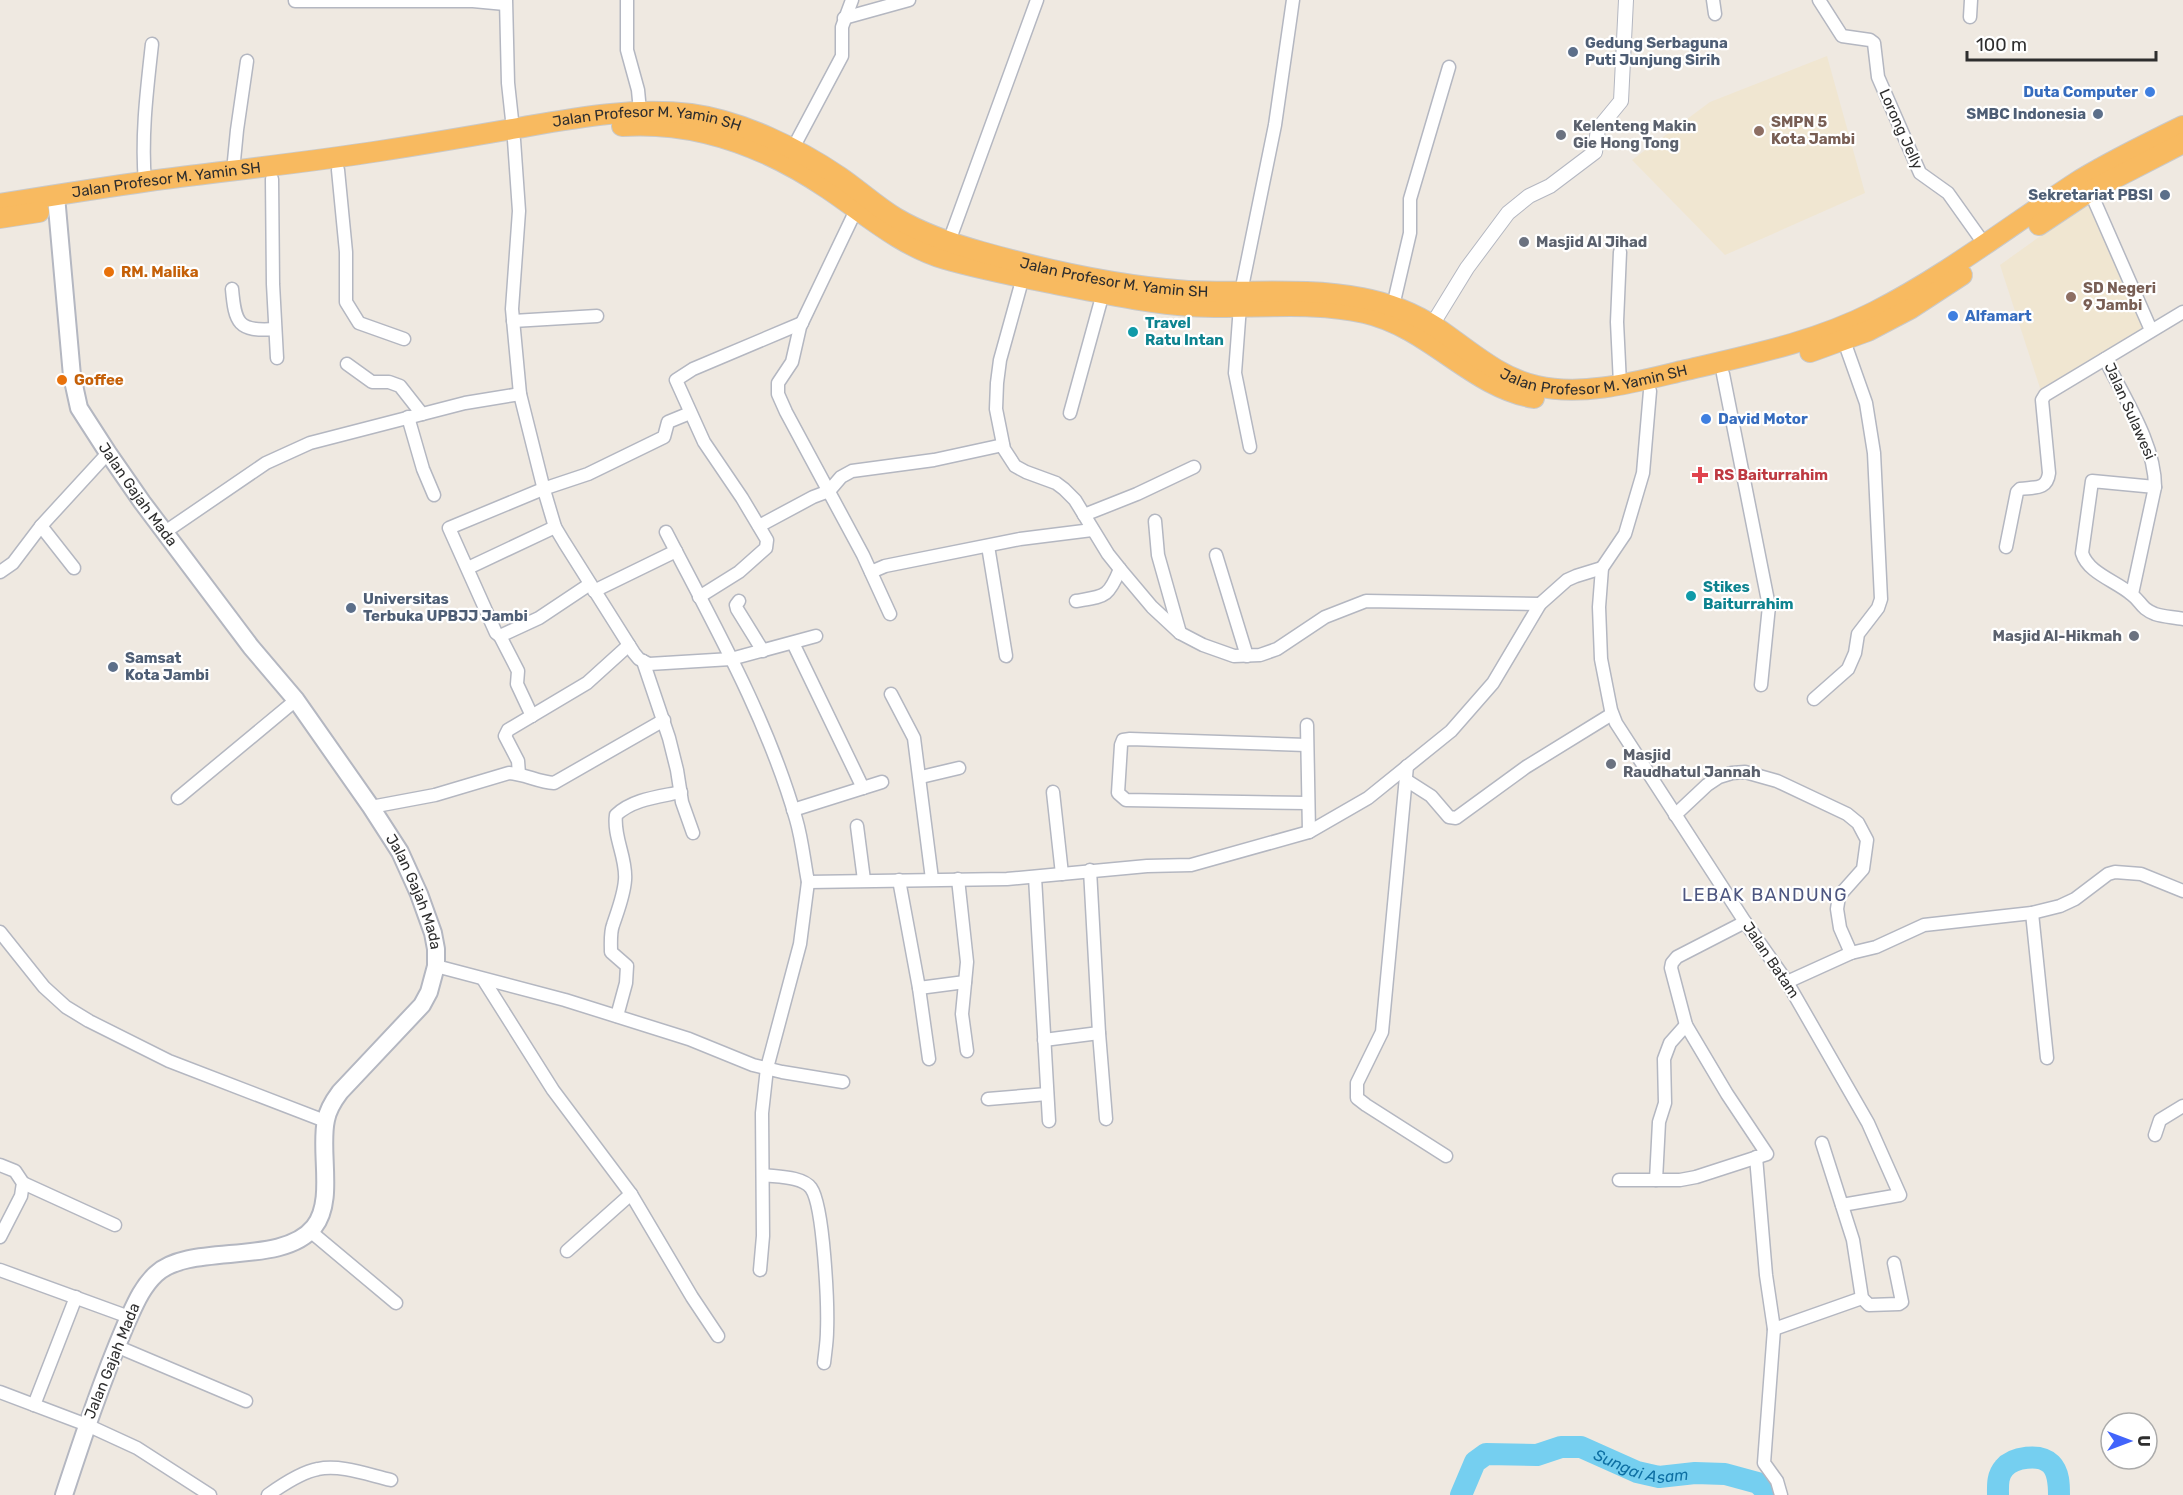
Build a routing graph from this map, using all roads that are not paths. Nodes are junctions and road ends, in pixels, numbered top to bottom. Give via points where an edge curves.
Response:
1 (627, 0) edge
2 (852, 0) edge
3 (909, 0) edge
4 (1037, 0) edge
5 (1293, 0) edge
6 (1626, 0) edge
7 (1713, 0) edge
8 (1818, 0) edge
9 (1971, 0) edge
10 (295, 1) edge
11 (506, 2) edge
12 (1715, 14) dead end
13 (1970, 17) dead end
14 (844, 18) junction
15 (152, 44) dead end
16 (248, 61) dead end
17 (1449, 67) dead end
18 (640, 111) junction
19 (2183, 126) edge
20 (513, 134) junction
21 (2183, 143) edge
22 (792, 150) junction
23 (378, 158) junction
24 (338, 170) junction
25 (233, 171) junction
26 (272, 179) junction
27 (145, 182) junction
28 (2090, 191) junction
29 (56, 202) junction
30 (0, 204) edge
31 (856, 210) junction
32 (0, 218) edge
33 (1985, 245) junction
34 (945, 250) junction
35 (1620, 252) dead end
36 (1023, 277) junction
37 (232, 289) dead end
38 (1103, 293) junction
39 (1241, 299) junction
40 (1393, 306) junction
41 (2183, 312) edge
42 (597, 316) dead end
43 (513, 321) junction
44 (802, 323) junction
45 (1865, 324) junction
46 (1432, 325) junction
47 (275, 329) junction
48 (2151, 330) junction
49 (404, 339) dead end
50 (1844, 341) junction
51 (277, 358) dead end
52 (2104, 359) junction
53 (347, 364) dead end
54 (1723, 374) junction
55 (1620, 384) junction
56 (1650, 391) junction
57 (520, 394) junction
58 (690, 413) junction
59 (1070, 413) dead end
60 (422, 414) junction
61 (408, 417) junction
62 (1003, 445) junction
63 (1251, 447) dead end
64 (108, 453) junction
65 (1194, 467) dead end
66 (2155, 488) junction
67 (543, 489) junction
68 (829, 491) junction
69 (434, 495) dead end
70 (1155, 521) dead end
71 (1088, 522) junction
72 (41, 526) junction
73 (759, 526) junction
74 (555, 527) junction
75 (165, 532) junction
76 (666, 532) dead end
77 (988, 546) junction
78 (2006, 547) dead end
79 (676, 551) junction
80 (1216, 555) dead end
81 (74, 568) dead end
82 (468, 568) junction
83 (1602, 568) junction
84 (870, 569) junction
85 (1120, 569) junction
86 (0, 572) edge
87 (592, 588) junction
88 (2132, 594) junction
89 (699, 597) junction
90 (739, 601) dead end
91 (1076, 601) dead end
92 (1540, 604) junction
93 (890, 614) dead end
94 (2183, 619) edge
95 (1180, 633) junction
96 (500, 636) junction
97 (816, 636) dead end
98 (793, 643) junction
99 (629, 645) junction
100 (763, 651) junction
101 (1006, 656) dead end
102 (1247, 656) junction
103 (731, 659) junction
104 (643, 661) junction
105 (1761, 685) dead end
106 (891, 694) dead end
107 (1814, 699) dead end
108 (296, 700) junction
109 (1612, 714) junction
110 (532, 716) junction
111 (664, 720) junction
112 (1307, 725) dead end
113 (1306, 745) junction
114 (1407, 766) junction
115 (958, 768) dead end
116 (519, 774) junction
117 (921, 777) junction
118 (1406, 780) junction
119 (882, 782) dead end
120 (863, 788) junction
121 (681, 792) junction
122 (1053, 792) dead end
123 (178, 798) dead end
124 (1307, 803) junction
125 (371, 807) junction
126 (793, 810) junction
127 (1675, 815) junction
128 (857, 826) dead end
129 (1309, 832) junction
130 (693, 833) dead end
131 (1090, 870) junction
132 (1062, 874) junction
133 (1035, 877) junction
134 (932, 879) junction
135 (958, 879) junction
136 (864, 880) junction
137 (899, 880) junction
138 (808, 882) junction
139 (2183, 891) edge
140 (2032, 913) junction
141 (1745, 922) junction
142 (0, 932) edge
143 (1851, 953) junction
144 (436, 966) junction
145 (483, 980) junction
146 (965, 982) junction
147 (1787, 982) junction
148 (919, 988) junction
149 (617, 1016) junction
150 (1686, 1024) junction
151 (1099, 1033) junction
152 (1044, 1040) junction
153 (967, 1051) dead end
154 (2047, 1058) dead end
155 (929, 1059) dead end
156 (767, 1068) junction
157 (843, 1082) dead end
158 (1047, 1094) junction
159 (988, 1099) dead end
160 (2183, 1106) edge
161 (1107, 1119) dead end
162 (325, 1121) junction
163 (1048, 1121) dead end
164 (2155, 1135) dead end
165 (1821, 1143) dead end
166 (1446, 1156) dead end
167 (1756, 1157) junction
168 (0, 1165) edge
169 (763, 1175) junction
170 (1619, 1180) dead end
171 (1656, 1180) junction
172 (23, 1183) junction
173 (631, 1194) junction
174 (1842, 1205) junction
175 (115, 1226) dead end
176 (310, 1231) junction
177 (0, 1237) edge
178 (567, 1251) dead end
179 (1894, 1263) dead end
180 (0, 1270) edge
181 (760, 1270) dead end
182 (76, 1297) junction
183 (1862, 1298) junction
184 (396, 1303) dead end
185 (129, 1317) junction
186 (1774, 1329) junction
187 (718, 1336) dead end
188 (116, 1346) junction
189 (824, 1364) dead end
190 (0, 1392) edge
191 (246, 1401) dead end
192 (34, 1405) junction
193 (87, 1425) junction
194 (391, 1480) dead end
195 (64, 1495) edge
196 (210, 1495) edge
197 (268, 1495) edge
198 (1781, 1495) edge

1 - 18 street via 627,50
2 - 14 street
3 - 14 street
4 - 34 street
5 - 39 street via 1275,125
6 - 46 street via 1622,101 1598,129 1595,152 1508,213 1467,268
7 - 12 street
8 - 33 street, Lorong Jelly via 1840,34 1873,41 1878,77 1920,173 1948,194
9 - 13 street
10 - 11 street
11 - 20 street
14 - 22 street via 842,56
15 - 27 street via 145,101
16 - 25 street
17 - 40 street via 1410,199 1410,233
18 - 20 highway, Jalan Profesor M. Yamin SH via 580,117
18 - 22 highway, Jalan Profesor M. Yamin SH via 716,118
19 - 33 highway, Jalan Profesor M. Yamin SH via 2083,179
20 - 23 highway, Jalan Profesor M. Yamin SH
20 - 31 highway, Jalan Profesor M. Yamin SH via 639,125 712,133 785,161
20 - 43 street via 519,212
21 - 28 highway, Jalan Profesor M. Yamin SH
22 - 34 highway, Jalan Profesor M. Yamin SH via 922,231
23 - 24 highway, Jalan Profesor M. Yamin SH
23 - 25 highway, Jalan Profesor M. Yamin SH
24 - 26 highway, Jalan Profesor M. Yamin SH
24 - 49 street via 346,252 346,302 358,323
25 - 27 highway, Jalan Profesor M. Yamin SH
26 - 29 highway, Jalan Profesor M. Yamin SH
26 - 47 street
27 - 29 highway, Jalan Profesor M. Yamin SH
28 - 45 highway, Jalan Profesor M. Yamin SH via 1910,309
28 - 48 street
29 - 30 highway, Jalan Profesor M. Yamin SH
29 - 32 highway, Jalan Profesor M. Yamin SH
29 - 64 main road, Jalan Gajah Mada via 75,392 80,408
31 - 34 highway, Jalan Profesor M. Yamin SH via 888,231
31 - 44 street
33 - 45 highway, Jalan Profesor M. Yamin SH
34 - 36 highway, Jalan Profesor M. Yamin SH
34 - 39 highway, Jalan Profesor M. Yamin SH via 1127,284
35 - 55 street
36 - 38 highway, Jalan Profesor M. Yamin SH
36 - 62 street via 997,383 996,410
37 - 47 street via 234,311 244,326
38 - 39 highway, Jalan Profesor M. Yamin SH via 1191,306
38 - 59 street
39 - 40 highway, Jalan Profesor M. Yamin SH via 1340,294
39 - 56 highway, Jalan Profesor M. Yamin SH via 1338,309 1390,321 1429,341 1485,379 1522,396 1597,400
39 - 63 street via 1235,373
40 - 46 highway, Jalan Profesor M. Yamin SH
41 - 48 street, Jalan Sulawesi
42 - 43 street
43 - 57 street
44 - 58 street via 693,369 676,380
44 - 68 street via 792,362 778,383 778,393
45 - 50 highway, Jalan Profesor M. Yamin SH
45 - 55 highway, Jalan Profesor M. Yamin SH
46 - 55 highway, Jalan Profesor M. Yamin SH via 1493,368 1535,386 1561,389
47 - 51 street
48 - 52 street, Jalan Sulawesi
50 - 54 highway, Jalan Profesor M. Yamin SH
50 - 107 street via 1866,403 1874,453 1881,599 1858,634 1848,669
52 - 66 street, Jalan Sulawesi via 2146,441
52 - 78 street via 2042,400 2048,481 2044,486 2017,492
53 - 60 street via 372,382 400,386
54 - 56 highway, Jalan Profesor M. Yamin SH
54 - 105 street via 1769,606
56 - 83 street, Jalan Batam via 1643,473 1624,534
57 - 60 street
57 - 67 street
58 - 67 street via 668,422 664,437 588,474
58 - 73 street via 705,446
60 - 61 street
61 - 69 street
61 - 75 street via 327,437 287,452
62 - 68 street via 934,460 852,471
62 - 71 street via 1015,466 1064,489
64 - 72 street
64 - 75 main road, Jalan Gajah Mada
65 - 71 street
66 - 88 street, Jalan Sulawesi
66 - 88 street via 2092,481 2082,553 2109,581
67 - 74 street
67 - 82 street via 448,528
68 - 73 street
68 - 84 street
70 - 95 street via 1158,555
71 - 77 street
71 - 85 street
72 - 81 street
72 - 86 street via 13,562
73 - 89 street via 767,540 766,548 739,572
74 - 82 street
74 - 87 street
75 - 108 main road, Jalan Gajah Mada via 251,648
76 - 79 street
77 - 84 street
77 - 101 street
79 - 87 street
79 - 89 street
80 - 102 street
82 - 96 street
83 - 92 street via 1568,580
83 - 109 street, Jalan Batam via 1601,659
84 - 93 street
85 - 91 street via 1108,592
85 - 95 street
87 - 96 street
87 - 99 street
88 - 94 street via 2141,607 2157,615
89 - 103 street
90 - 100 street via 737,609
92 - 102 street via 1366,600 1325,617 1277,649
92 - 114 street via 1493,683 1451,731
95 - 102 street via 1227,654
96 - 110 street via 518,670 517,684
97 - 98 street
98 - 100 street
98 - 120 street
99 - 104 street
99 - 110 street via 587,683
100 - 103 street
103 - 104 street via 657,665
103 - 126 street via 763,727
104 - 111 street
106 - 117 street via 914,738
108 - 123 street
108 - 125 main road, Jalan Gajah Mada
109 - 118 street via 1526,767 1456,818 1449,817 1431,796
109 - 127 street, Jalan Batam
110 - 116 street via 505,736 518,761
111 - 116 street via 554,783
111 - 121 street
112 - 113 street
113 - 124 street
113 - 124 street via 1123,740 1118,793 1126,800
114 - 118 street
114 - 129 street via 1368,798
115 - 117 street
116 - 125 street via 509,773 435,795
117 - 134 street
118 - 166 street via 1382,1032 1357,1083 1356,1093 1366,1105
119 - 120 street
120 - 126 street
121 - 130 street
121 - 149 street via 638,801 616,815 625,879 611,952 625,963 627,971
122 - 132 street
124 - 129 street
125 - 144 main road, Jalan Gajah Mada via 400,852 419,894 433,933
126 - 138 street
127 - 141 street, Jalan Batam
127 - 143 street via 1719,777 1745,772 1777,781 1847,814 1858,823 1867,840 1863,869 1839,896 1837,909
128 - 136 street
129 - 131 street via 1191,865
131 - 132 street
131 - 151 street
132 - 133 street
133 - 135 street
133 - 152 street
134 - 135 street
134 - 137 street
135 - 146 street via 967,962
136 - 137 street
136 - 138 street
137 - 148 street
138 - 156 street via 800,944
139 - 140 street via 2141,874 2115,872 2067,903
140 - 143 street via 1924,925 1876,947
140 - 154 street
141 - 147 street, Jalan Batam
141 - 150 street via 1672,963
142 - 162 street via 44,987 89,1021 169,1061
143 - 147 street
144 - 145 street
144 - 162 main road, Jalan Gajah Mada via 422,1005 340,1092
145 - 149 street
145 - 173 street via 553,1090
146 - 148 street
146 - 153 street via 962,1014
147 - 174 street, Jalan Batam via 1868,1122 1900,1195
148 - 155 street
149 - 156 street
150 - 167 street via 1767,1154
150 - 171 street via 1670,1043 1664,1059 1665,1100 1659,1122
151 - 152 street
151 - 161 street
152 - 158 street
156 - 157 street
156 - 169 street via 762,1113
158 - 159 street
158 - 163 street
160 - 164 street via 2160,1120
162 - 176 main road, Jalan Gajah Mada via 324,1199
165 - 174 street
167 - 171 street via 1696,1177
167 - 186 street
168 - 172 street via 15,1171
169 - 181 street
169 - 189 street via 803,1182 812,1189 820,1216 825,1274
170 - 171 street
172 - 175 street
172 - 177 street via 21,1196
173 - 178 street
173 - 187 street
174 - 183 street via 1853,1240
176 - 184 street
176 - 185 main road, Jalan Gajah Mada via 295,1242 260,1251 170,1266 156,1274
179 - 183 street via 1902,1302 1869,1305
180 - 182 street
182 - 185 street
182 - 192 street
183 - 186 street
185 - 188 main road, Jalan Gajah Mada
186 - 198 street via 1764,1463 1777,1481
188 - 191 street
188 - 193 main road, Jalan Gajah Mada
190 - 192 street
192 - 193 street
193 - 195 main road, Jalan Gajah Mada
193 - 196 street via 137,1448
194 - 197 street via 341,1469 316,1469

